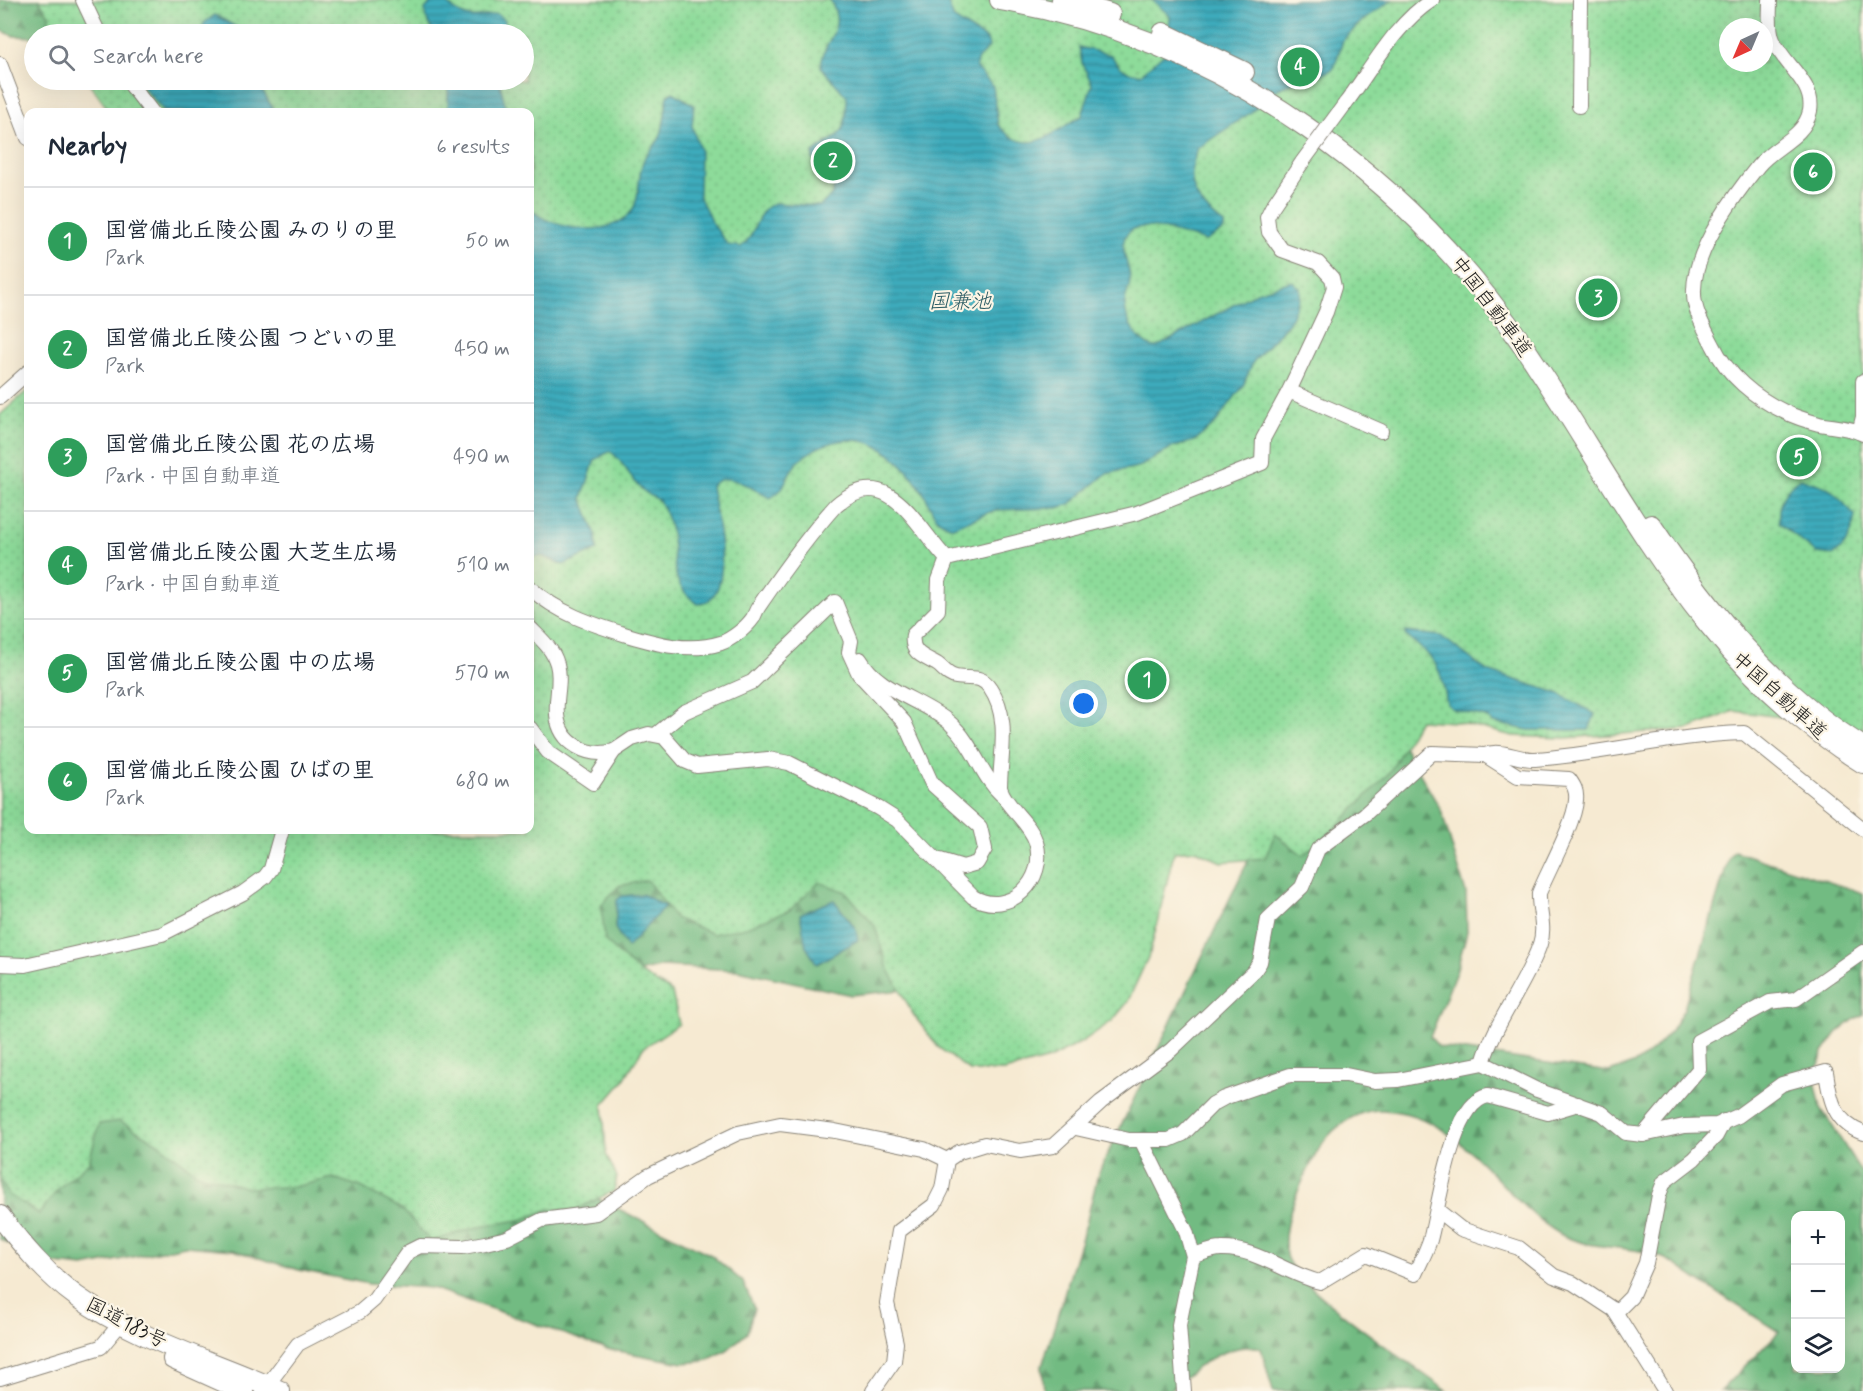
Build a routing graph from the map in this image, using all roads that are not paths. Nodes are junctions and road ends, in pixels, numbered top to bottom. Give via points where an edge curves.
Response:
1 (83, 0) edge
2 (1000, 0) edge
3 (1062, 0) edge
4 (1432, 0) edge
5 (1580, 0) edge
6 (1770, 0) edge
7 (94, 24) edge
8 (1159, 38) junction
9 (0, 64) edge
10 (135, 90) edge
11 (1282, 102) junction
12 (1579, 106) dead end
13 (149, 108) edge
14 (24, 127) edge
15 (24, 376) edge
16 (1863, 381) edge
17 (1289, 391) junction
18 (0, 398) edge
19 (1381, 431) dead end
20 (1861, 433) edge
21 (947, 559) junction
22 (534, 591) edge
23 (534, 632) edge
24 (851, 641) junction
25 (534, 733) edge
26 (658, 734) junction
27 (1863, 747) edge
28 (614, 751) junction
29 (1485, 755) junction
30 (1863, 763) edge
31 (1002, 796) junction
32 (1863, 829) edge
33 (281, 834) edge
34 (939, 859) junction
35 (1863, 952) edge
36 (0, 964) edge
37 (1483, 1063) junction
38 (1578, 1104) junction
39 (1724, 1121) junction
40 (1076, 1128) junction
41 (1863, 1133) edge
42 (1643, 1135) junction
43 (1141, 1140) junction
44 (947, 1160) junction
45 (1437, 1210) junction
46 (0, 1216) edge
47 (0, 1235) edge
48 (1193, 1256) junction
49 (1616, 1312) junction
50 (118, 1328) junction
51 (0, 1378) edge
52 (270, 1389) edge
53 (244, 1391) edge
54 (873, 1391) edge
55 (1184, 1391) edge
56 (1665, 1391) edge

1 - 7 street
2 - 8 highway, 中国自動車道
3 - 8 highway, 中国自動車道
4 - 17 street, bridge via 1400,30 1303,161 1268,217 1269,232 1282,250 1318,263 1332,278 1334,287
5 - 12 street
6 - 20 street via 1774,43 1811,100 1807,122 1757,166 1703,248 1694,294 1698,315 1720,360 1756,396 1784,412
8 - 11 highway, 中国自動車道 via 1212,55
9 - 14 street
10 - 13 street
11 - 27 highway, 中国自動車道 via 1355,145 1459,241 1521,318 1646,517 1701,596 1768,671 1808,707
11 - 30 highway, 中国自動車道 via 1419,219 1481,287 1532,358 1635,524 1690,604 1758,680 1798,717
15 - 18 street
16 - 20 street
17 - 19 street
17 - 21 street via 1263,439 1262,463 1137,513
21 - 22 street via 899,500 864,491 845,497 836,505 756,609 754,617 720,643 678,647 657,644 582,620
21 - 31 street via 939,580 938,610 913,635 913,645 923,658 951,676 979,678 991,689 1004,734
23 - 28 street via 547,644 558,666 560,692 556,712 564,735 584,750 600,754
24 - 26 street via 835,602 752,682 684,712
24 - 31 street via 874,677 951,724
24 - 34 street via 849,652 859,674 904,722 932,784 968,814 982,832 985,849 977,863 957,866
25 - 28 street via 548,752 593,783
26 - 28 street via 639,736
26 - 34 street via 685,761 697,766 768,759 799,767 878,808
29 - 32 street via 1492,752 1531,759 1684,736 1744,734
29 - 37 street via 1518,776 1569,779 1575,787 1576,800 1573,817 1539,893 1541,942
29 - 40 street via 1432,753 1365,814 1327,840 1313,857 1302,887 1268,919 1260,962 1244,983 1171,1050 1101,1102
31 - 34 street via 1036,841 1038,868 1026,889 1004,902 979,900 960,885
33 - 36 street via 265,877 243,893 162,934 25,965
35 - 42 street via 1796,999 1770,1002 1698,1041 1699,1068
37 - 38 street via 1537,1090
37 - 43 street via 1398,1080 1290,1075 1213,1104 1183,1134 1169,1140
38 - 42 street via 1602,1113 1619,1129
38 - 45 street via 1548,1113 1488,1096 1477,1101 1462,1119
39 - 41 street via 1738,1116 1782,1084 1826,1072 1837,1116
39 - 42 street
39 - 49 street via 1716,1136 1694,1159 1664,1182 1646,1263 1631,1297
40 - 43 street
40 - 44 street via 1047,1149 1020,1151 985,1144
43 - 48 street via 1186,1231
44 - 52 street via 924,1149 879,1138 780,1124 738,1133 648,1176 596,1213 542,1220 507,1238 484,1244 420,1246 408,1252 374,1300 360,1312 298,1344
44 - 54 street via 942,1189 934,1205 899,1231 887,1303 896,1342 894,1361
45 - 48 street via 1429,1243 1415,1274 1366,1254 1320,1282 1243,1251 1220,1248
45 - 49 street via 1461,1229 1519,1248 1543,1269 1596,1296
46 - 50 highway, 国道183号 via 41,1266
47 - 50 highway, 国道183号 via 69,1305
48 - 55 street via 1179,1325
49 - 56 street
50 - 51 street via 101,1347
50 - 52 highway, 国道183号
50 - 53 highway, 国道183号

